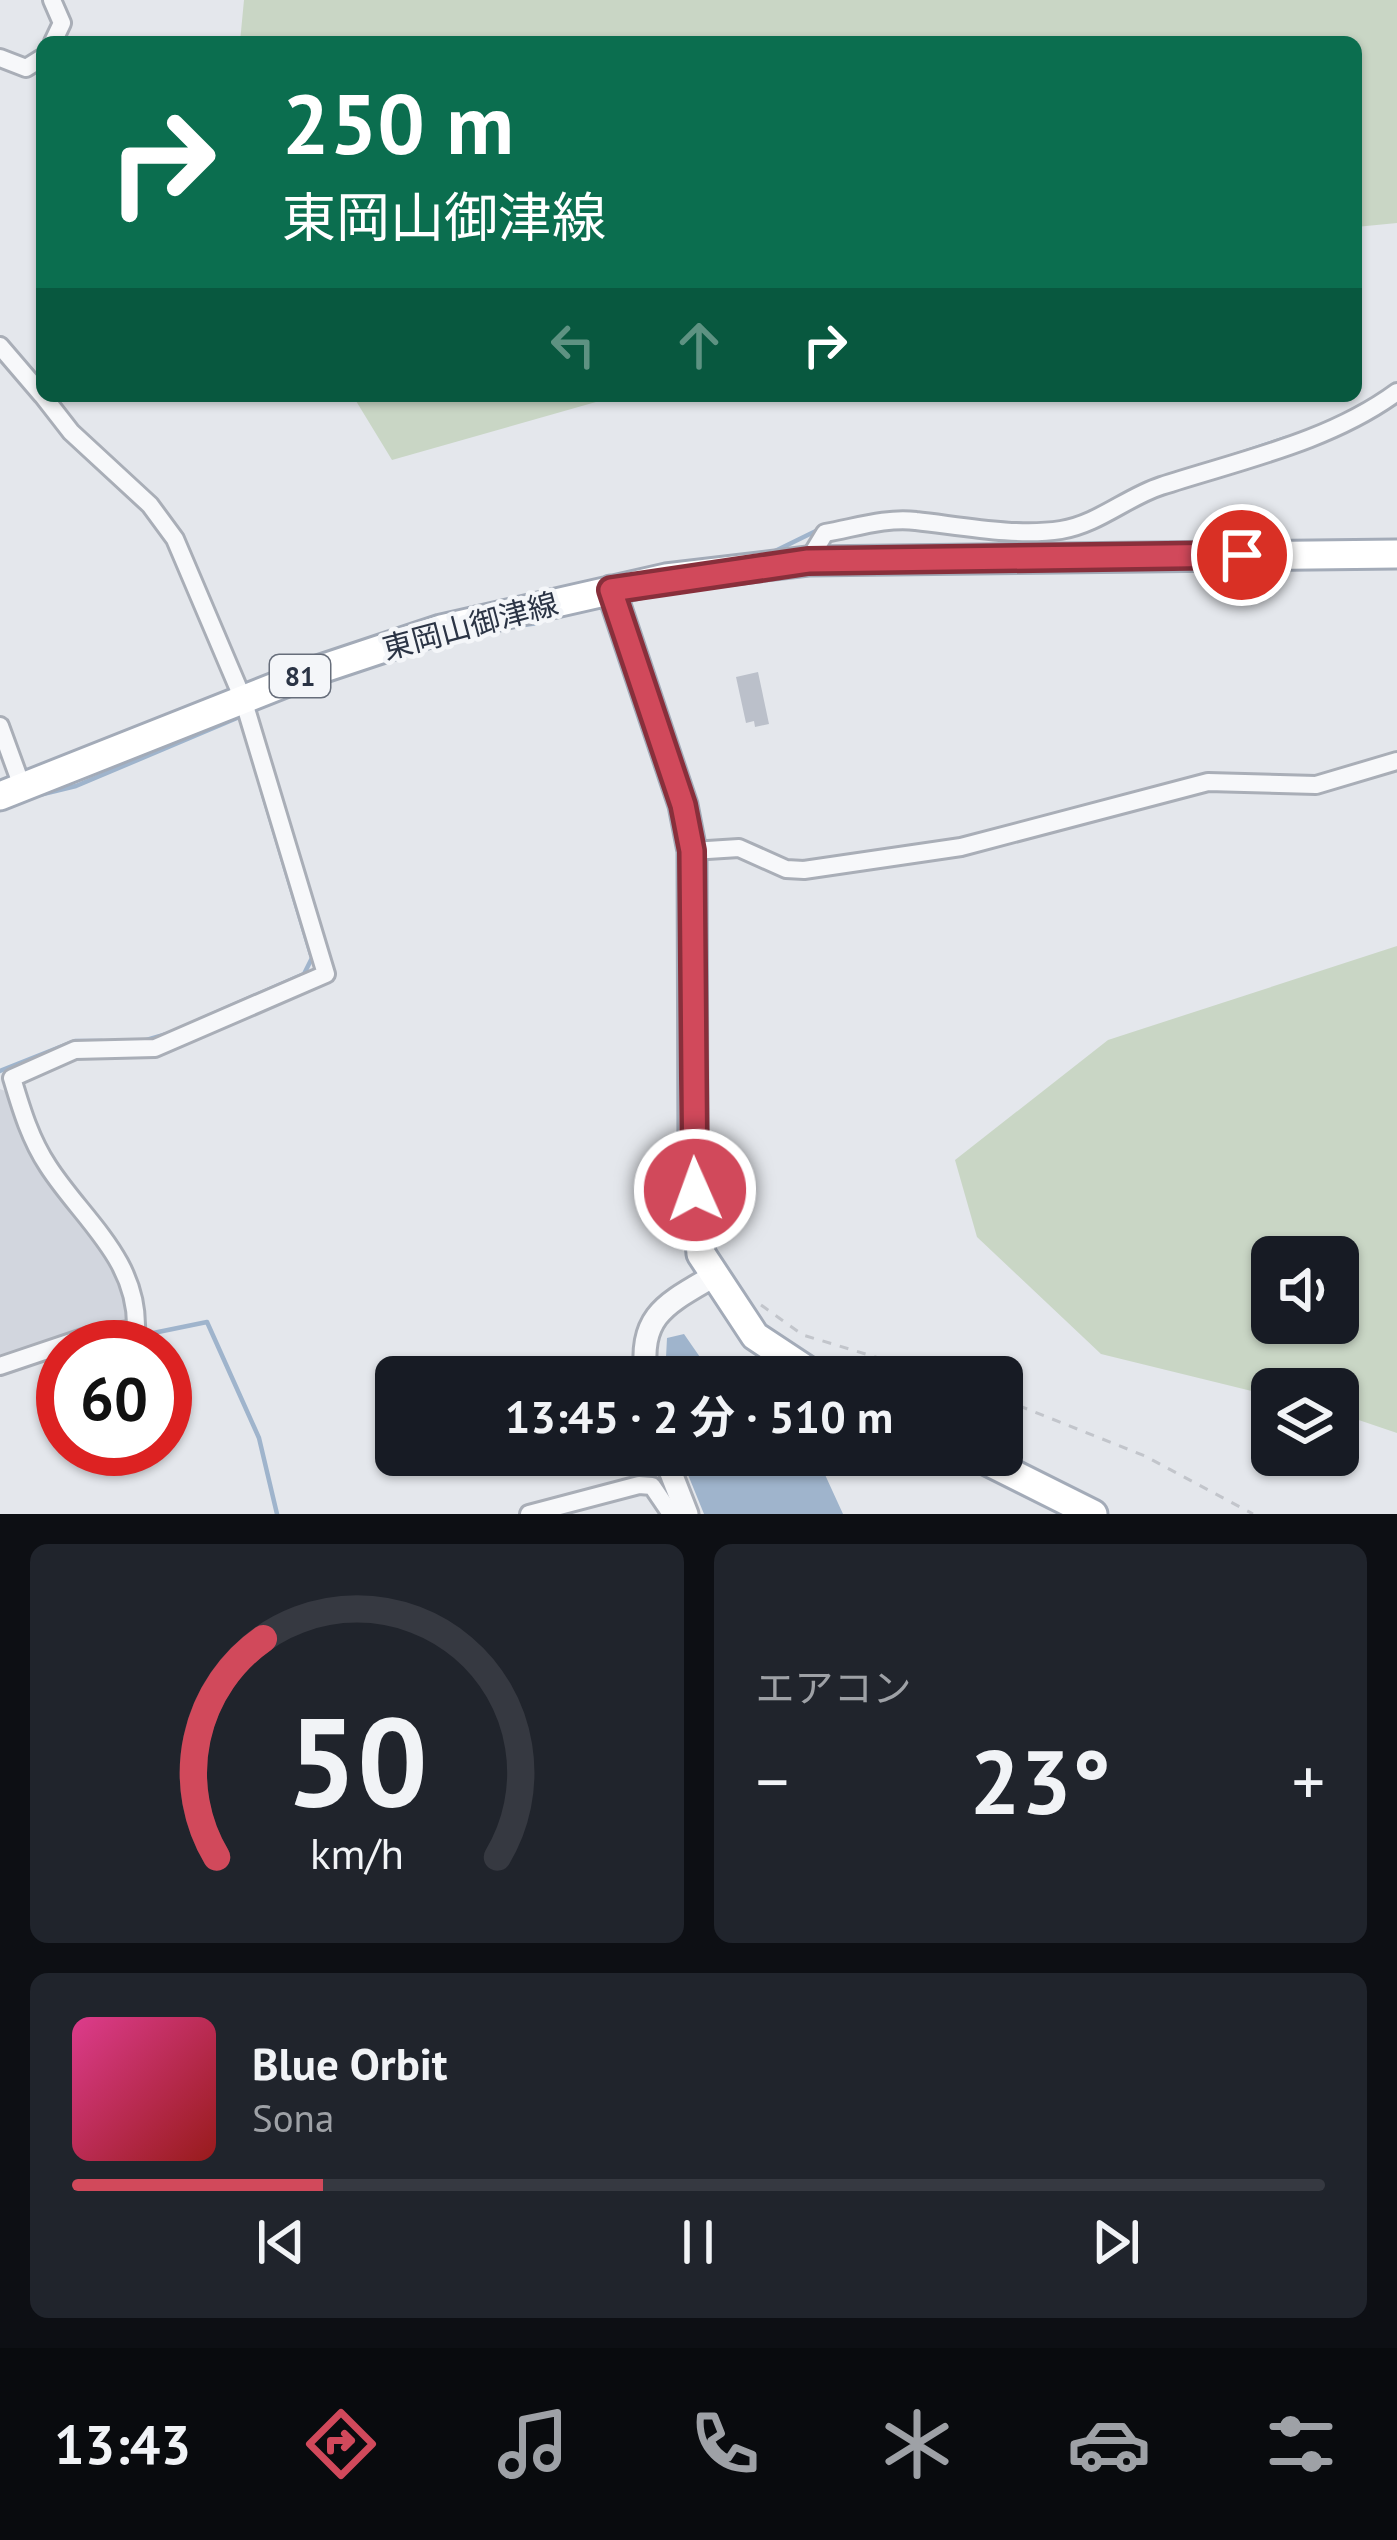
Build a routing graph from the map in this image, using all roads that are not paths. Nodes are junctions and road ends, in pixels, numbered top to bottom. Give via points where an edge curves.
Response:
1 (52, 0) edge
2 (56, 36) edge
3 (0, 58) edge
4 (36, 62) edge
5 (0, 346) edge
6 (36, 387) edge
7 (1397, 392) edge
8 (48, 402) edge
9 (1397, 554) edge
10 (808, 561) junction
11 (611, 590) junction
12 (243, 699) junction
13 (0, 726) edge
14 (1397, 761) edge
15 (12, 793) edge
16 (692, 851) junction
17 (712, 1276) junction
18 (644, 1356) edge
19 (785, 1356) edge
20 (0, 1366) edge
21 (672, 1476) edge
22 (1017, 1476) edge
23 (530, 1514) edge
24 (671, 1514) edge
25 (687, 1514) edge
26 (1093, 1514) edge

1 - 2 street via 62,23
3 - 4 street via 26,68
5 - 6 street
7 - 10 street via 1350,423 1160,486 1063,530 902,520 825,533
8 - 12 street via 175,539
9 - 10 main road, 東岡山御津線 / 81
10 - 11 main road, 東岡山御津線 / 81
11 - 12 main road, 東岡山御津線 / 81 via 441,628
11 - 16 main road
12 - 15 main road, 東岡山御津線 / 81
12 - 20 street via 326,974 155,1048 75,1050 12,1078 36,1147 105,1235 124,1273 136,1329
13 - 15 street
14 - 16 street via 1316,785 1208,782 961,847 804,870 740,848
16 - 17 main road via 693,1150 697,1230
17 - 18 street via 652,1319
17 - 19 main road via 755,1336
21 - 25 street
22 - 26 main road
23 - 24 street via 639,1484 652,1486

